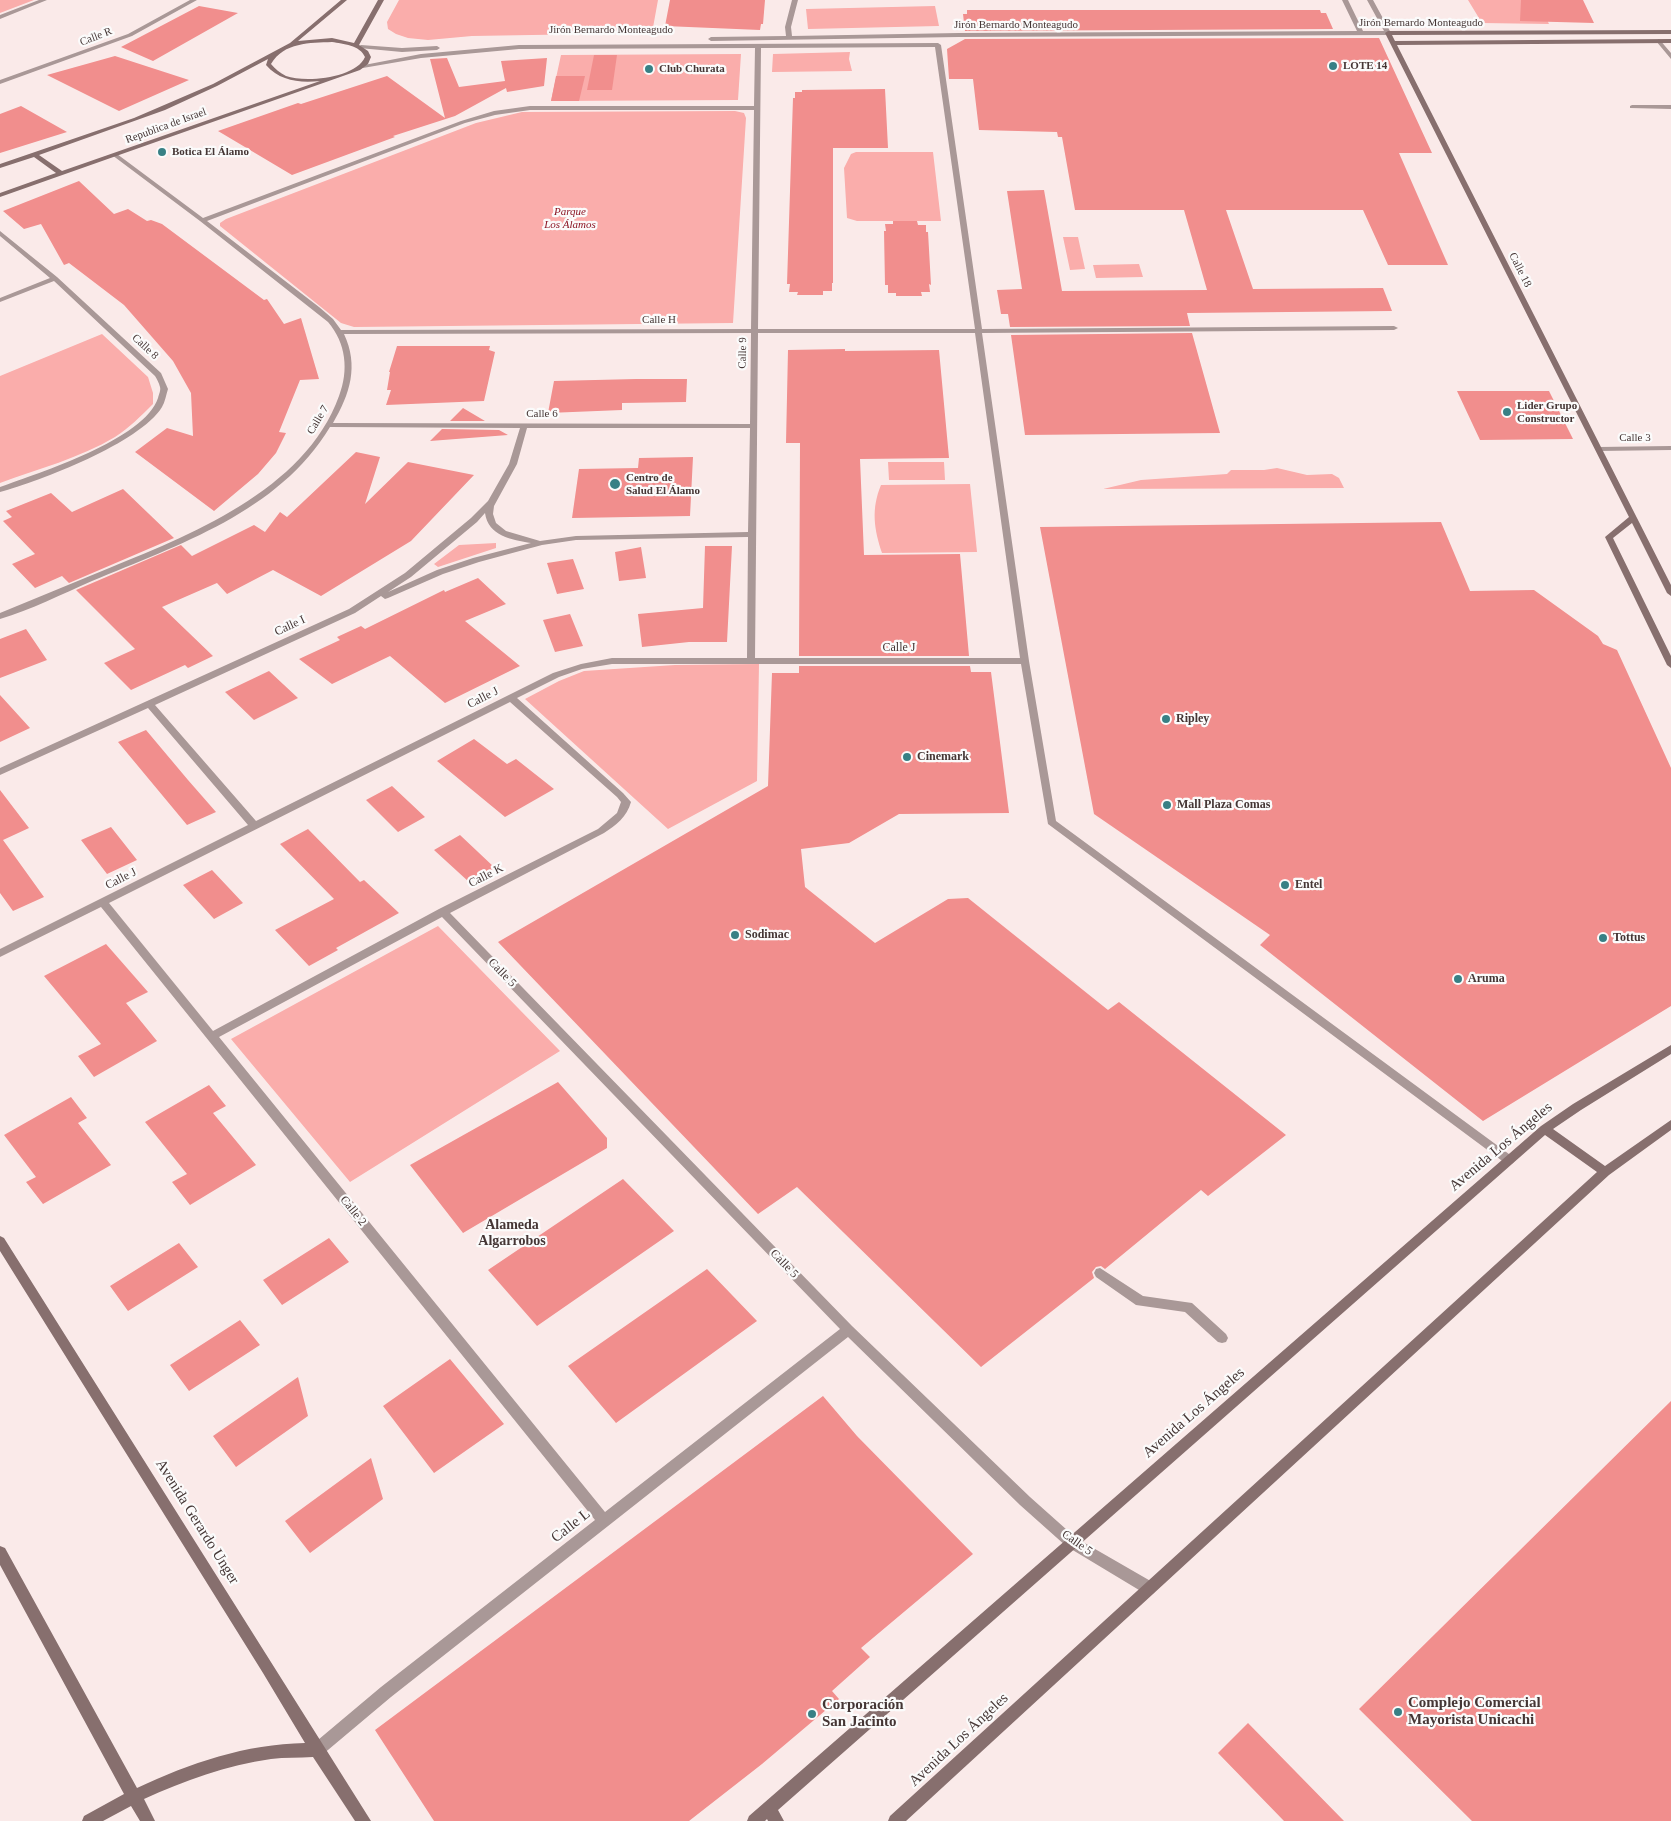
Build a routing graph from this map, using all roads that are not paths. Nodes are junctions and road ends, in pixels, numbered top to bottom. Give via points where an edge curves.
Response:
1 (44, 0) edge
2 (194, 0) edge
3 (344, 0) edge
4 (381, 0) edge
5 (795, 0) edge
6 (1345, 0) edge
7 (1370, 0) edge
8 (0, 17) edge
9 (1606, 32) junction
10 (1671, 32) edge
11 (1361, 33) junction
12 (1388, 33) junction
13 (789, 38) junction
14 (1613, 41) junction
15 (1659, 41) junction
16 (1671, 41) edge
17 (1393, 43) junction
18 (290, 46) junction
19 (358, 46) junction
20 (758, 46) junction
21 (273, 54) junction
22 (1671, 57) edge
23 (359, 68) junction
24 (338, 77) junction
25 (0, 82) edge
26 (1632, 107) dead end
27 (1671, 107) edge
28 (757, 108) junction
29 (34, 154) junction
30 (115, 155) junction
31 (0, 166) edge
32 (61, 174) junction
33 (0, 195) edge
34 (203, 220) junction
35 (0, 233) edge
36 (55, 278) junction
37 (0, 300) edge
38 (1394, 328) dead end
39 (979, 331) junction
40 (340, 332) junction
41 (754, 332) junction
42 (330, 425) junction
43 (524, 426) junction
44 (753, 426) junction
45 (1671, 448) edge
46 (1599, 449) junction
47 (0, 490) edge
48 (490, 502) junction
49 (1633, 518) junction
50 (752, 534) junction
51 (542, 543) junction
52 (1671, 593) edge
53 (352, 611) junction
54 (0, 616) edge
55 (751, 660) junction
56 (1024, 661) junction
57 (1671, 665) edge
58 (512, 698) junction
59 (150, 705) junction
60 (0, 772) edge
61 (255, 826) junction
62 (103, 902) junction
63 (443, 912) junction
64 (0, 953) edge
65 (212, 1036) junction
66 (1671, 1049) edge
67 (1671, 1124) edge
68 (1545, 1129) junction
69 (1509, 1160) junction
70 (1605, 1172) junction
71 (0, 1242) edge
72 (1100, 1273) dead end
73 (848, 1330) junction
74 (1222, 1338) dead end
75 (604, 1521) junction
76 (1071, 1542) junction
77 (0, 1552) edge
78 (1149, 1588) junction
79 (317, 1750) junction
80 (134, 1795) junction
81 (768, 1809) junction
82 (95, 1817) edge
83 (148, 1821) edge
84 (364, 1821) edge
85 (754, 1821) edge
86 (777, 1821) edge
87 (895, 1821) edge

1 - 8 street
2 - 25 street, Calle R via 130,35
3 - 18 street
4 - 19 street
5 - 13 street via 788,28
6 - 11 street
7 - 12 street
9 - 10 street, Jirón Bernardo Monteagudo
9 - 12 street, Jirón Bernardo Monteagudo
9 - 14 street
11 - 12 street, Jirón Bernardo Monteagudo
11 - 13 street, Jirón Bernardo Monteagudo
12 - 17 street, Calle 18
13 - 19 street, Jirón Bernardo Monteagudo via 525,40 402,50
14 - 15 street, Jirón Bernardo Monteagudo
14 - 17 street, Jirón Bernardo Monteagudo
15 - 16 street, Jirón Bernardo Monteagudo
15 - 22 street
17 - 46 street, Calle 18
18 - 19 street via 332,40
18 - 21 street, Republica de Israel
19 - 23 street via 368,57
20 - 23 street, Jirón Bernardo Monteagudo via 519,47 430,55
20 - 28 street, Calle 9
20 - 39 street, Jirón Bernardo Monteagudo via 938,45
21 - 24 street via 268,64 279,76 306,80
21 - 29 street, Republica de Israel via 215,86
23 - 24 street
24 - 30 street, Republica de Israel
26 - 27 street
28 - 34 street via 530,108 494,112
28 - 41 street, Calle 9
29 - 31 street, Republica de Israel
29 - 32 street
30 - 32 street, Republica de Israel
30 - 34 street, Calle 7
32 - 33 street, Republica de Israel
34 - 40 street, Calle 7
35 - 36 street, Calle 8
36 - 37 street
36 - 47 street, Calle 8 via 158,375 164,388 161,403 146,422 120,440 86,457
38 - 39 street, Calle H
39 - 41 street, Calle H
39 - 56 street
40 - 41 street, Calle H
40 - 42 street, Calle 7 via 349,353 349,376 342,402
41 - 44 street, Calle 9
42 - 43 street, Calle 6
42 - 54 street, Calle 7 via 292,471 226,519 187,540
43 - 44 street, Calle 6
43 - 48 street, Calle I via 513,464
44 - 50 street, Calle 9
45 - 46 street, Calle 3
46 - 49 street, Calle 18
48 - 51 street via 490,518 494,526 520,539
48 - 53 street, Calle I via 474,520 408,575
49 - 52 street, Calle 18
49 - 57 street via 1609,537
50 - 51 street via 585,538
50 - 55 street, Calle 9
51 - 53 street via 440,572
53 - 59 street, Calle I
55 - 56 street, Calle J
55 - 58 street, Calle J via 612,662 581,667 556,676
56 - 69 street via 1051,822
58 - 61 street, Calle J
58 - 63 street, Calle K via 620,795 626,802 624,810 602,831
59 - 60 street, Calle I
59 - 61 street
61 - 62 street, Calle J
62 - 64 street, Calle J
62 - 65 street, Calle 2
63 - 65 street, Calle K
63 - 73 street, Calle 5
65 - 75 street, Calle 2
66 - 68 street, Avenida Los Ángeles
67 - 70 street, Avenida Los Ángeles
68 - 69 street, Avenida Los Ángeles
68 - 70 street
69 - 76 street, Avenida Los Ángeles
70 - 78 street, Avenida Los Ángeles
71 - 79 street, Avenida Gerardo Unger
72 - 74 street via 1140,1301 1188,1307
73 - 75 street, Calle L
73 - 76 street, Calle 5
75 - 79 street, Calle L
76 - 78 street, Calle 5
76 - 81 street, Avenida Los Ángeles
77 - 80 street
78 - 87 street, Avenida Los Ángeles
79 - 80 street via 272,1752 227,1761
79 - 84 street, Avenida Gerardo Unger
80 - 82 street
80 - 83 street
81 - 85 street, Avenida Los Ángeles
81 - 86 street

